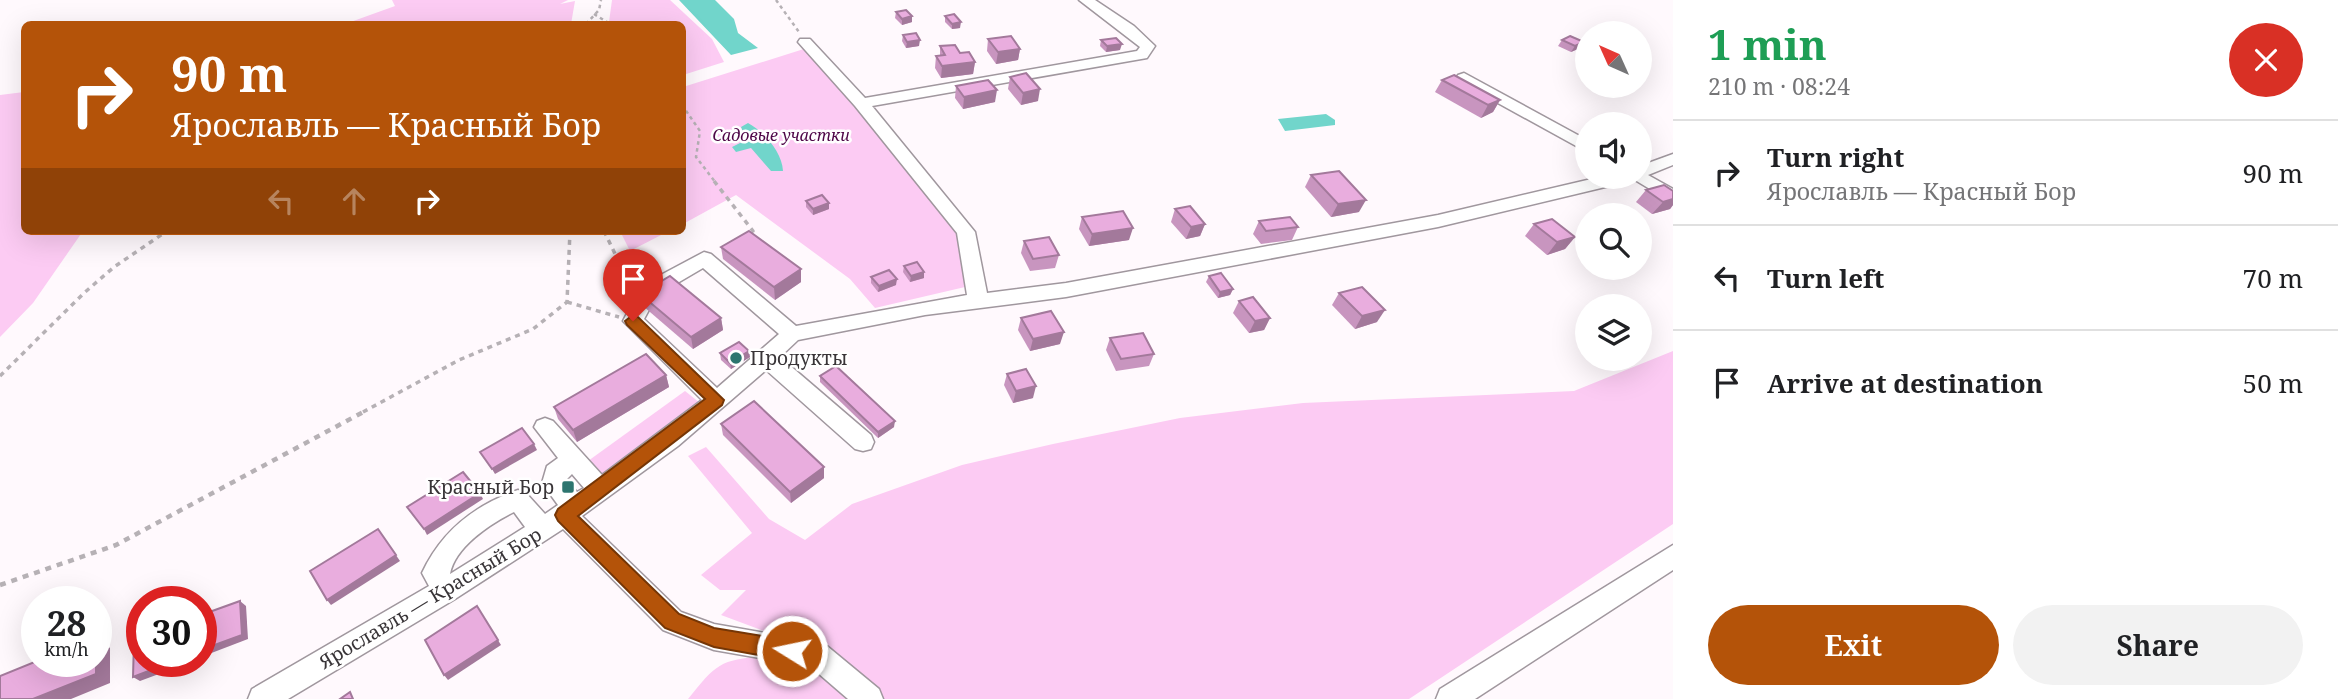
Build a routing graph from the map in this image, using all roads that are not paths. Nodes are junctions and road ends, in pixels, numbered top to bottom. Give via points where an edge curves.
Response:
1 (1086, 0) edge
2 (805, 42) road end
3 (1464, 78) edge
4 (861, 103) junction
5 (1575, 141) edge
6 (1673, 159) edge
7 (1652, 168) edge
8 (1652, 183) edge
9 (1575, 188) edge
10 (1673, 197) edge
11 (978, 301) junction
12 (792, 334) junction
13 (767, 358) junction
14 (716, 400) junction
15 (545, 427) dead end
16 (863, 442) dead end
17 (574, 460) junction
18 (600, 489) junction
19 (561, 517) junction
20 (1673, 556) edge
21 (446, 591) junction
22 (262, 699) edge
23 (869, 699) edge
24 (1450, 699) edge

1 - 4 street via 1148,46 1142,55
2 - 4 street
3 - 5 street
4 - 11 street via 967,232
6 - 7 street
8 - 10 street
9 - 11 street via 1438,221 1066,290
11 - 12 street
12 - 13 street, Ярославль — Красный Бор
12 - 14 street via 704,259 649,290 633,321
13 - 14 street, Ярославль — Красный Бор
13 - 16 street
14 - 18 street, Ярославль — Красный Бор
15 - 17 street
17 - 18 street
17 - 19 street via 555,473
18 - 19 street, Ярославль — Красный Бор
19 - 21 street, Ярославль — Красный Бор
19 - 21 street via 518,500 472,524 443,556 435,573
19 - 23 street via 672,621 714,637 817,655
20 - 24 street
21 - 22 street, Ярославль — Красный Бор

